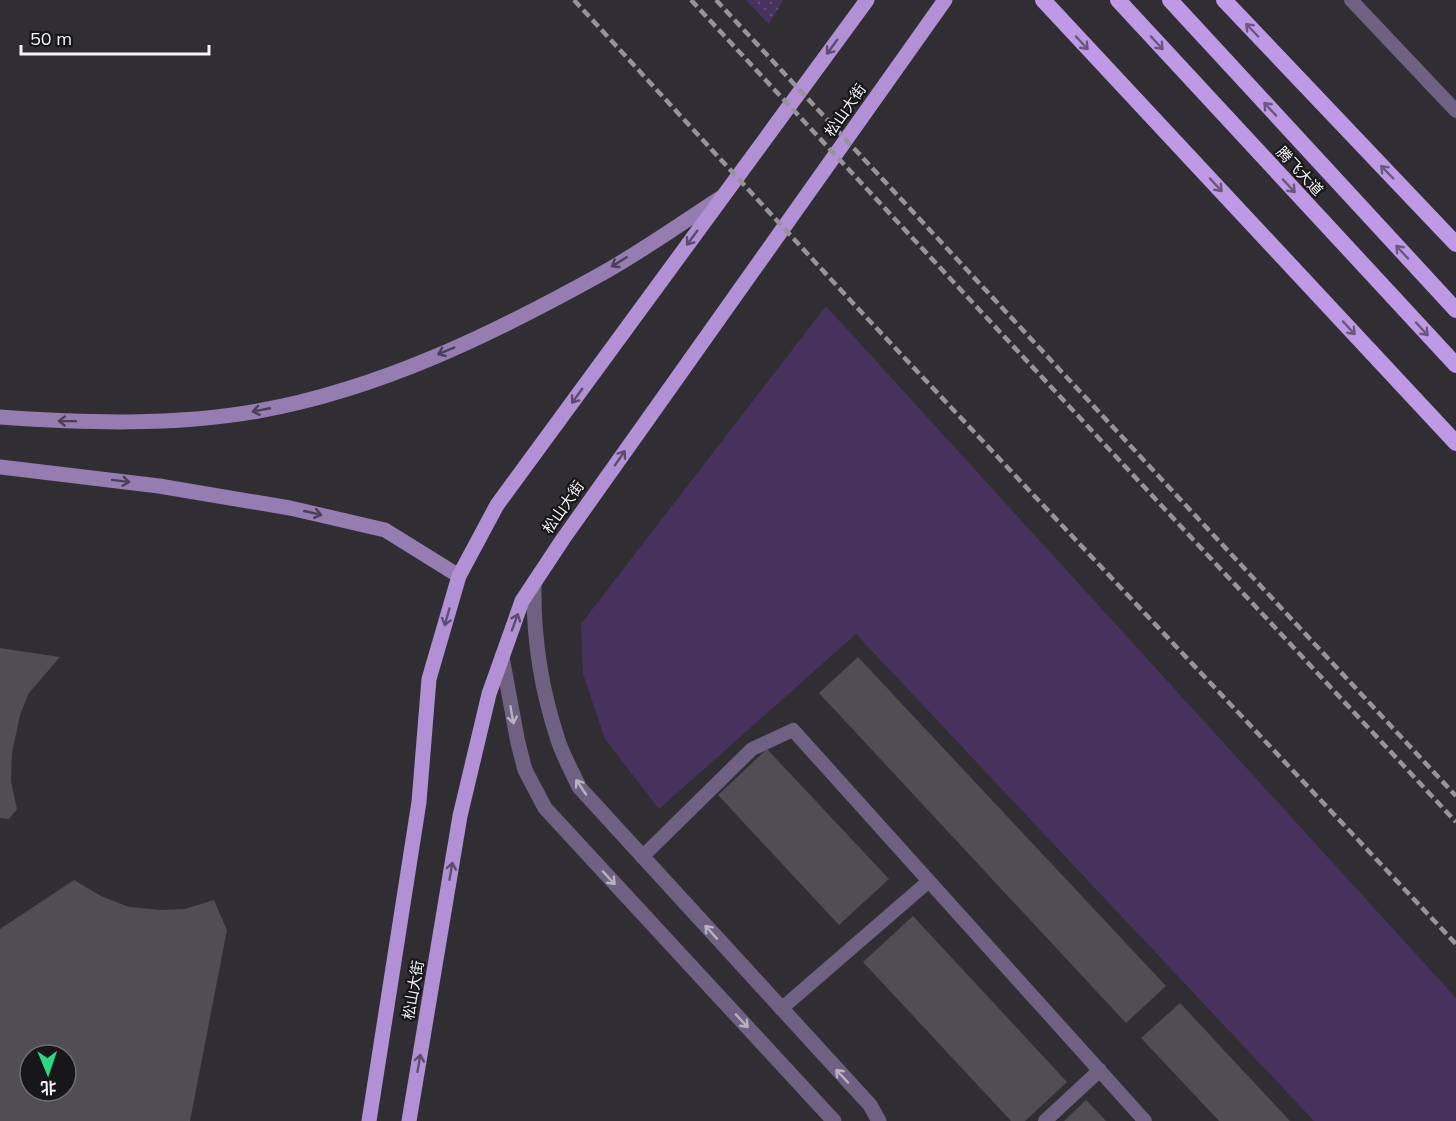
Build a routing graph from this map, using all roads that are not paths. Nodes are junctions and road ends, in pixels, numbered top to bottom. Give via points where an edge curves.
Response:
1 (867, 0) edge
2 (945, 0) edge
3 (1042, 0) edge
4 (1118, 0) edge
5 (1170, 0) edge
6 (1224, 0) edge
7 (1351, 0) edge
8 (1456, 111) edge
9 (722, 197) junction
10 (1456, 244) edge
11 (1456, 310) edge
12 (1456, 365) edge
13 (0, 417) edge
14 (1456, 443) edge
15 (0, 467) edge
16 (459, 576) junction
17 (534, 583) junction
18 (502, 657) junction
19 (642, 857) junction
20 (929, 881) junction
21 (781, 1009) junction
22 (1100, 1070) junction
23 (369, 1121) edge
24 (409, 1121) edge
25 (834, 1121) edge
26 (879, 1121) edge
27 (1045, 1121) edge
28 (1145, 1121) edge

1 -> 9 main road, 松山大街
17 -> 2 main road, 松山大街
3 -> 14 highway
4 -> 12 highway, 腾飞大道
11 -> 5 highway, 腾飞大道
10 -> 6 highway
7 - 8 lane
9 -> 13 main road via 604,272 489,333 370,383 258,411 147,423
9 -> 16 main road, 松山大街 via 497,505
15 -> 16 main road via 159,486 290,508 385,530
16 -> 23 main road, 松山大街 via 429,680 419,802
18 -> 17 main road, 松山大街 via 522,601
19 -> 17 street via 579,787 559,742 538,658
24 -> 18 main road, 松山大街 via 460,816 489,694
18 -> 25 street via 525,770 545,808
19 - 20 lane via 752,749 793,730
21 -> 19 street
20 - 21 lane
20 - 22 lane
26 -> 21 street via 870,1106
22 - 27 lane
22 - 28 lane

